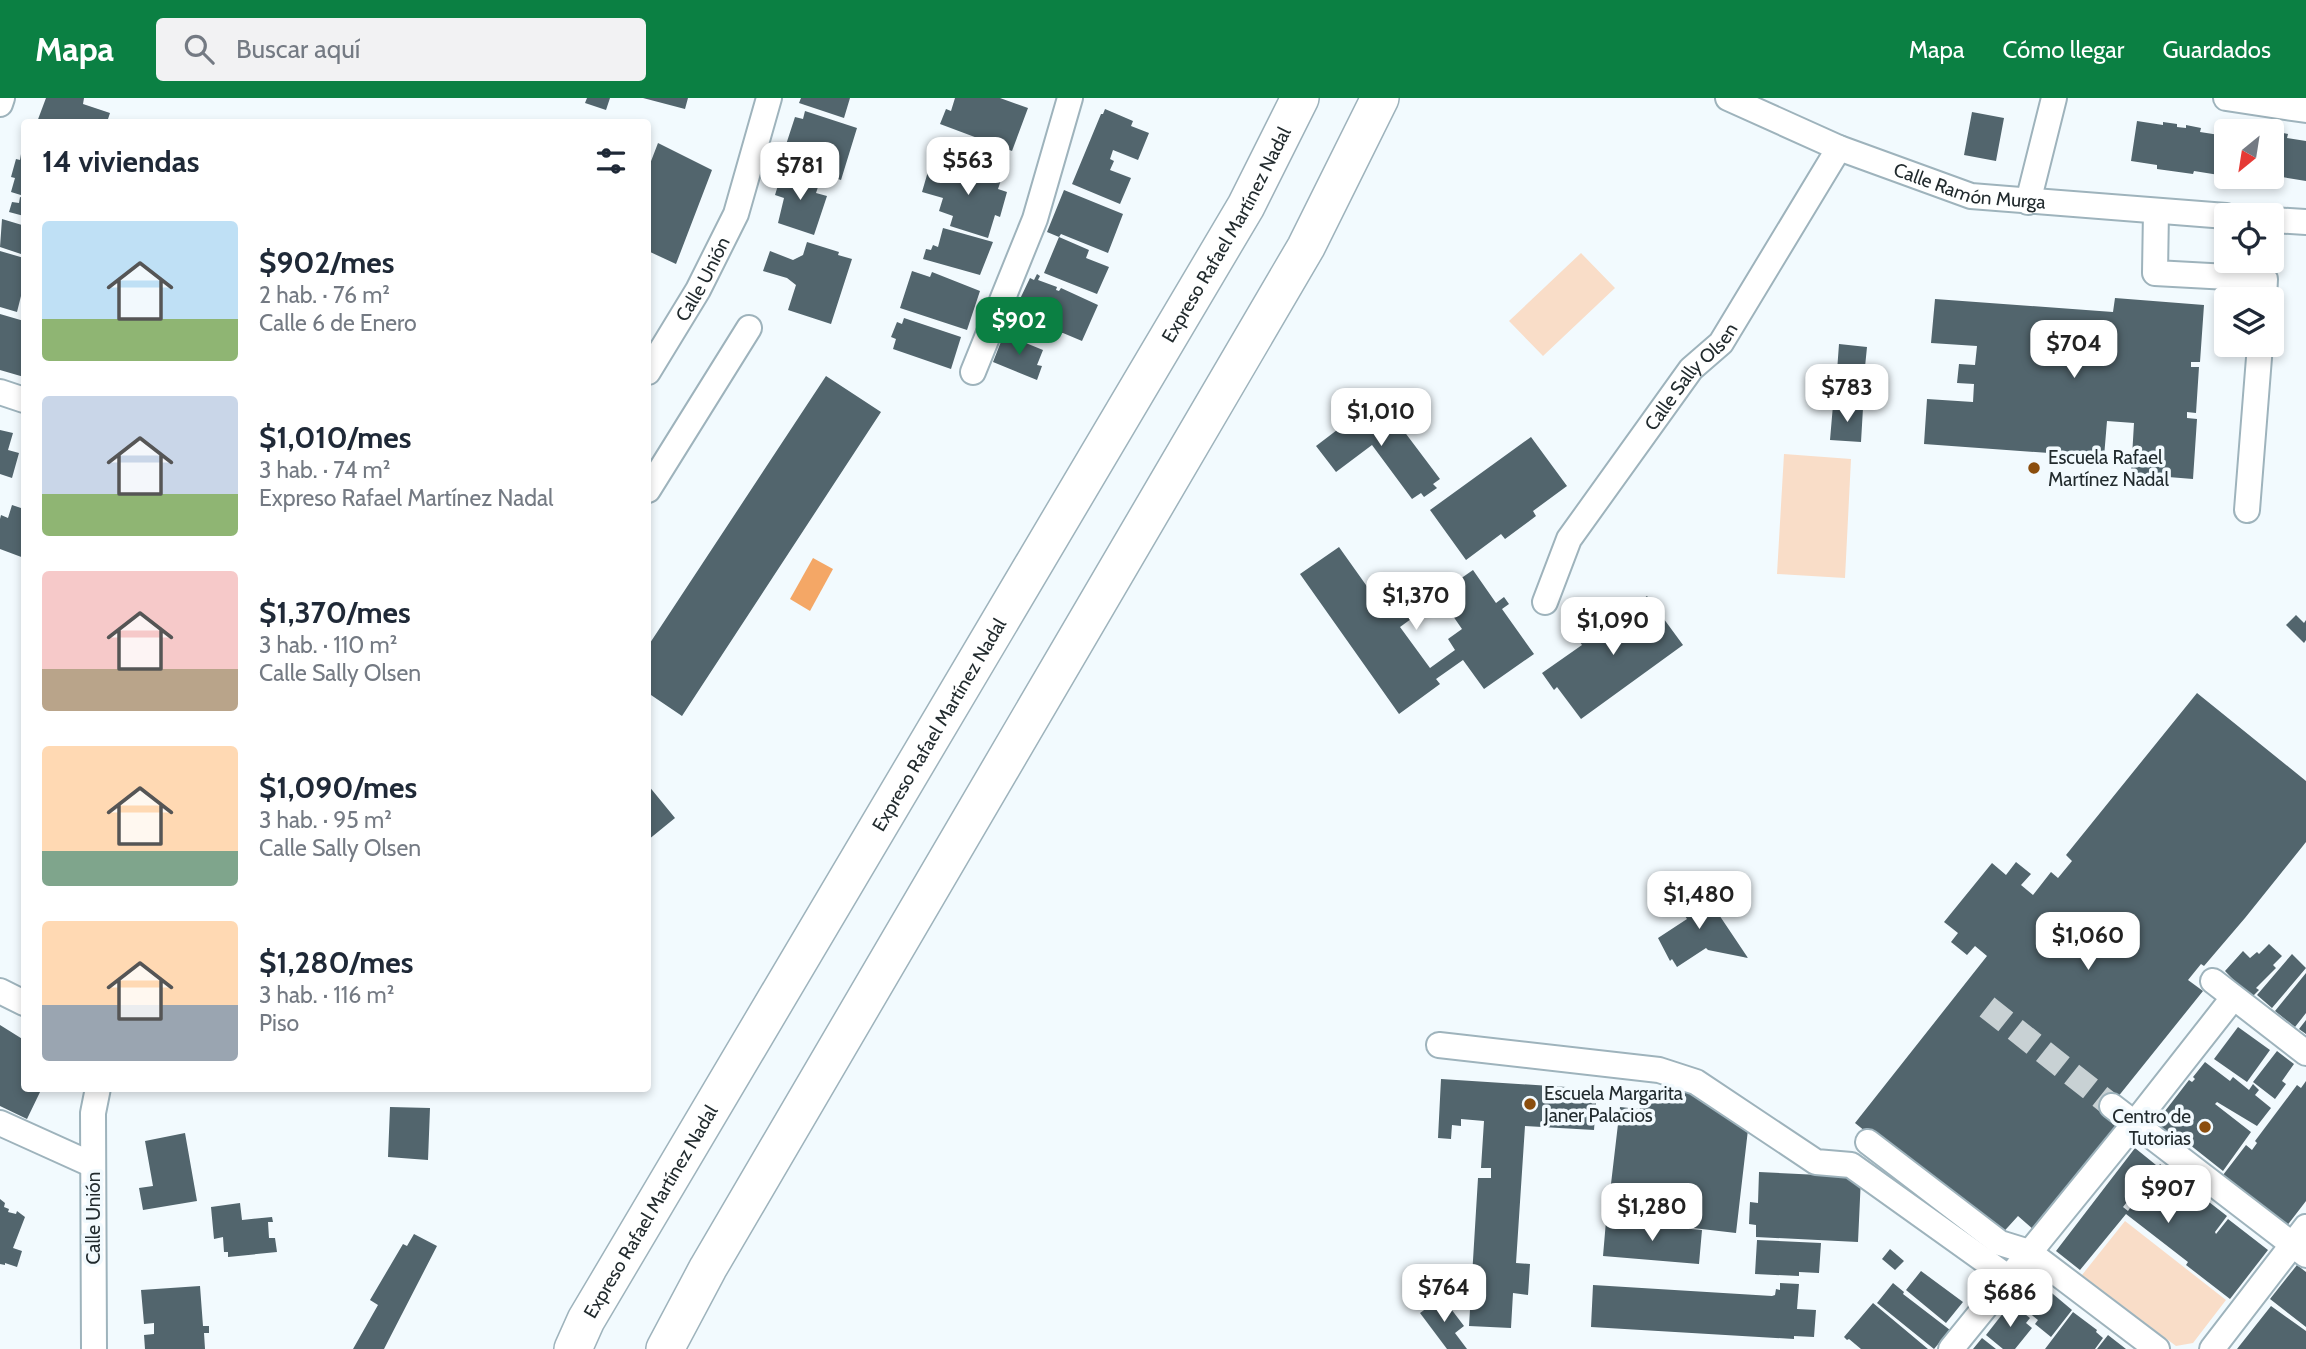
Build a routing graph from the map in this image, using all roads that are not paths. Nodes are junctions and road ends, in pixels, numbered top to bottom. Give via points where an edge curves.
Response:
1 (2, 98) edge
2 (769, 98) edge
3 (1070, 98) edge
4 (1300, 98) edge
5 (1381, 98) edge
6 (1728, 98) edge
7 (2054, 98) edge
8 (2226, 98) edge
9 (0, 104) edge
10 (2306, 110) edge
11 (1839, 148) junction
12 (2028, 202) junction
13 (2156, 211) junction
14 (2214, 215) edge
15 (2284, 221) edge
16 (2306, 222) edge
17 (2265, 287) edge
18 (749, 328) dead end
19 (2259, 357) edge
20 (651, 367) edge
21 (973, 372) dead end
22 (0, 392) edge
23 (21, 399) edge
24 (651, 485) edge
25 (2247, 510) dead end
26 (1545, 602) dead end
27 (2213, 981) dead end
28 (0, 991) edge
29 (2233, 998) junction
30 (21, 1002) edge
31 (1439, 1045) dead end
32 (2306, 1053) edge
33 (97, 1092) edge
34 (2112, 1106) tunnel mouth
35 (0, 1123) edge
36 (2134, 1124) junction
37 (1868, 1142) dead end
38 (93, 1165) junction
39 (2301, 1242) edge
40 (2029, 1252) junction
41 (2009, 1278) junction
42 (93, 1349) edge
43 (573, 1349) edge
44 (664, 1349) edge
45 (1951, 1349) edge
46 (2157, 1349) edge
47 (2212, 1349) edge

1 - 9 street
2 - 20 street, Calle Unión via 736,214 698,290
3 - 21 street via 1034,219
4 - 43 highway, Expreso Rafael Martínez Nadal via 1246,206 593,1308
5 - 44 highway via 1306,247
6 - 11 street, Calle Ramón Murga
7 - 12 street
8 - 10 street
11 - 12 street, Calle Ramón Murga via 1971,196
11 - 26 street, Calle Sally Olsen via 1721,343 1691,369 1569,539
12 - 13 street, Calle Ramón Murga
13 - 14 street, Calle Ramón Murga
13 - 17 street via 2155,273 2265,279
15 - 16 street
18 - 24 street
19 - 25 street
22 - 23 street
27 - 29 street
28 - 30 street
29 - 32 street
29 - 36 street
31 - 41 street via 1659,1070 1696,1082 1816,1162 1851,1165
33 - 38 street, Calle Unión
34 - 36 street
35 - 38 street
36 - 39 street
36 - 40 street
37 - 40 street via 2000,1243
38 - 42 street, Calle Unión
39 - 47 street
40 - 41 street
40 - 46 street
41 - 45 street

